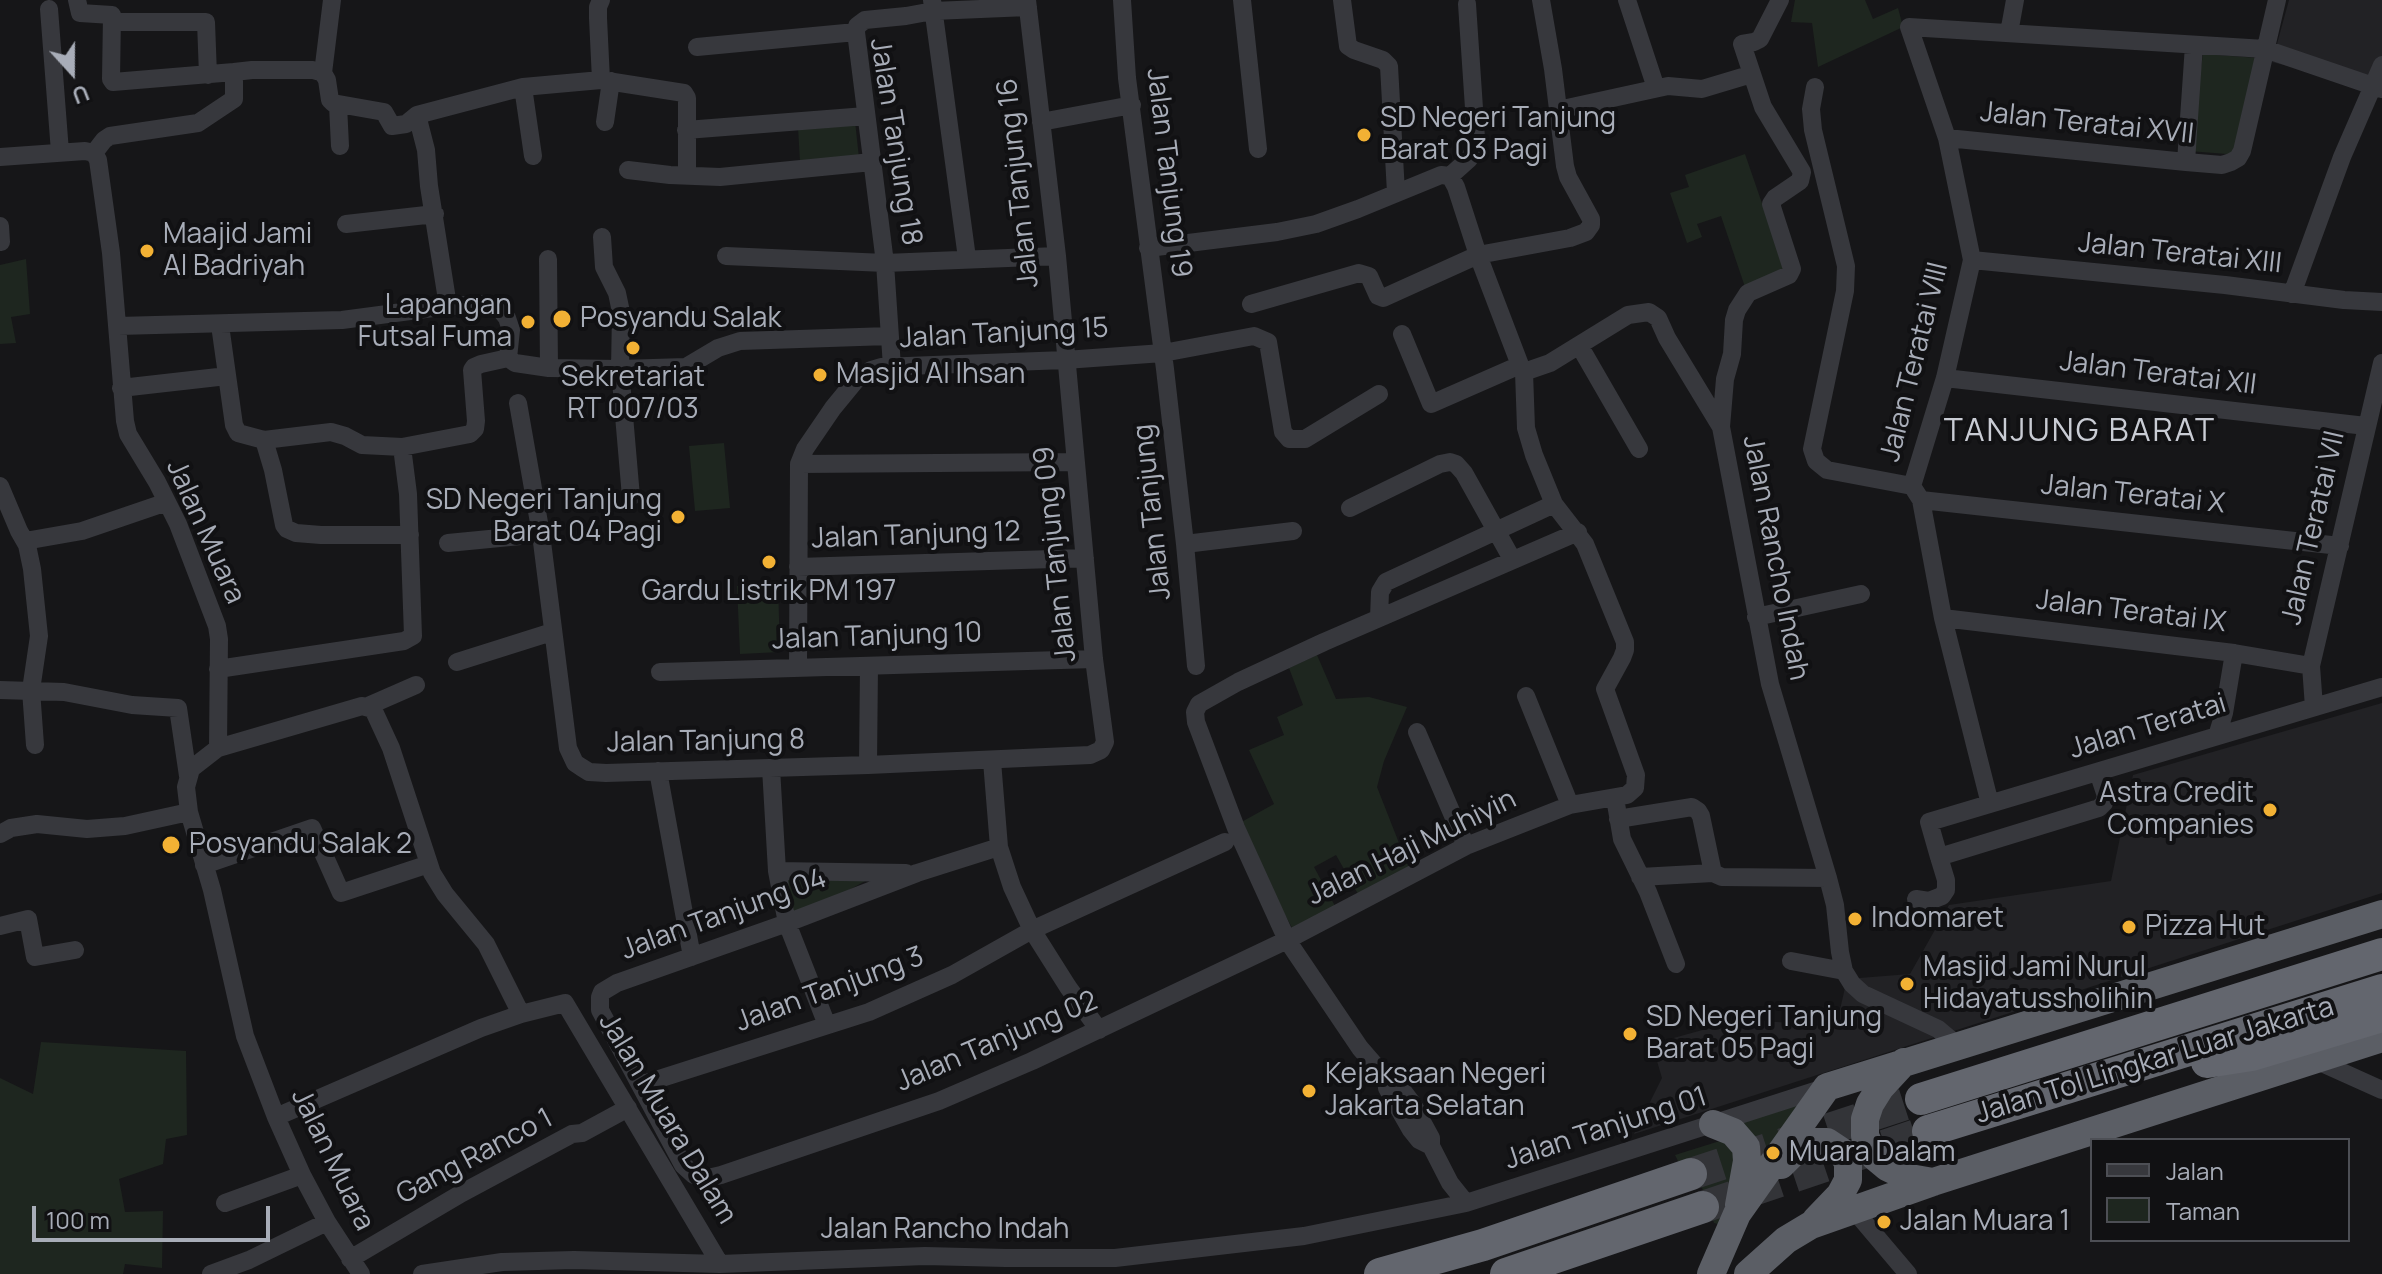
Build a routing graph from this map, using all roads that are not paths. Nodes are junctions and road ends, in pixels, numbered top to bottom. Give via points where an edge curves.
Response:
1 (77, 0) edge
2 (332, 0) edge
3 (601, 0) edge
4 (1122, 0) edge
5 (1242, 0) edge
6 (1342, 0) edge
7 (1541, 0) edge
8 (1627, 0) edge
9 (1780, 0) edge
10 (2015, 0) edge
11 (2277, 0) edge
12 (1027, 3) edge
13 (1467, 4) dead end
14 (930, 8) edge
15 (49, 9) dead end
16 (112, 22) junction
17 (856, 32) junction
18 (2009, 33) junction
19 (2194, 45) junction
20 (697, 47) dead end
21 (2265, 49) junction
22 (2382, 65) edge
23 (234, 72) junction
24 (323, 73) junction
25 (1752, 74) junction
26 (208, 75) junction
27 (606, 80) junction
28 (523, 87) junction
29 (1815, 87) dead end
30 (2377, 87) edge
31 (1656, 88) junction
32 (338, 105) junction
33 (1132, 105) junction
34 (1558, 110) junction
35 (417, 115) junction
36 (866, 116) junction
37 (605, 122) dead end
38 (1041, 122) junction
39 (686, 130) junction
40 (1947, 138) junction
41 (340, 146) dead end
42 (1258, 149) dead end
43 (60, 152) junction
44 (94, 153) junction
45 (533, 156) dead end
46 (0, 157) edge
47 (872, 162) junction
48 (2186, 162) junction
49 (628, 170) dead end
50 (687, 175) junction
51 (1450, 176) junction
52 (1396, 193) junction
53 (435, 214) junction
54 (346, 224) dead end
55 (0, 226) edge
56 (602, 237) dead end
57 (1, 242) edge
58 (1148, 248) junction
59 (1478, 255) junction
60 (726, 256) dead end
61 (1057, 256) junction
62 (967, 258) junction
63 (548, 259) dead end
64 (1972, 260) junction
65 (885, 263) junction
66 (2292, 294) junction
67 (2382, 302) edge
68 (1251, 304) dead end
69 (448, 306) junction
70 (220, 325) junction
71 (118, 326) junction
72 (1402, 334) dead end
73 (889, 336) junction
74 (1579, 345) junction
75 (1163, 353) junction
76 (508, 358) junction
77 (1065, 360) junction
78 (2382, 363) edge
79 (892, 367) junction
80 (549, 368) junction
81 (620, 369) junction
82 (1522, 369) junction
83 (227, 376) junction
84 (1945, 378) junction
85 (121, 388) junction
86 (1379, 394) dead end
87 (518, 403) dead end
88 (2366, 426) junction
89 (1721, 427) junction
90 (264, 440) junction
91 (402, 447) junction
92 (1639, 449) dead end
93 (1075, 462) junction
94 (799, 464) junction
95 (0, 486) edge
96 (1916, 493) junction
97 (631, 497) dead end
98 (167, 502) junction
99 (1554, 504) junction
100 (1350, 508) dead end
101 (1293, 531) dead end
102 (1497, 531) junction
103 (1578, 532) junction
104 (541, 534) junction
105 (410, 535) junction
106 (25, 541) junction
107 (448, 543) dead end
108 (1185, 544) junction
109 (2340, 546) junction
110 (1085, 558) junction
111 (1512, 559) junction
112 (798, 567) junction
113 (1861, 594) dead end
114 (1756, 617) junction
115 (1379, 618) junction
116 (1943, 618) junction
117 (552, 632) junction
118 (2234, 653) junction
119 (1094, 659) junction
120 (457, 662) dead end
121 (869, 666) junction
122 (1196, 666) dead end
123 (2311, 666) junction
124 (798, 668) junction
125 (218, 669) junction
126 (660, 672) dead end
127 (416, 685) dead end
128 (2382, 687) edge
129 (0, 690) edge
130 (31, 690) junction
131 (1526, 696) dead end
132 (368, 706) junction
133 (2314, 707) junction
134 (1417, 732) dead end
135 (2217, 736) junction
136 (1105, 742) joint
137 (35, 745) dead end
138 (218, 748) junction
139 (992, 761) junction
140 (868, 765) junction
141 (771, 768) junction
142 (658, 771) junction
143 (2098, 772) junction
144 (188, 776) junction
145 (1615, 798) junction
146 (1990, 804) junction
147 (1570, 805) junction
148 (189, 812) junction
149 (1618, 819) junction
150 (0, 834) edge
151 (1225, 842) dead end
152 (1466, 846) junction
153 (999, 847) junction
154 (1939, 857) junction
155 (429, 864) junction
156 (204, 865) junction
157 (777, 871) junction
158 (917, 873) junction
159 (1713, 873) junction
160 (1640, 877) junction
161 (1828, 878) junction
162 (1916, 899) dead end
163 (2382, 914) edge
164 (787, 923) junction
165 (0, 926) edge
166 (1032, 930) junction
167 (1287, 940) junction
168 (75, 950) dead end
169 (2382, 954) edge
170 (692, 957) junction
171 (1791, 961) dead end
172 (1676, 964) dead end
173 (1844, 971) junction
174 (2382, 990) edge
175 (521, 1014) junction
176 (2382, 1016) edge
177 (827, 1025) junction
178 (1099, 1030) junction
179 (2382, 1038) edge
180 (1957, 1045) junction
181 (2313, 1059) junction
182 (1904, 1061) junction
183 (2103, 1078) junction
184 (640, 1085) junction
185 (1827, 1087) junction
186 (2382, 1090) edge
187 (1921, 1099) tunnel mouth
188 (628, 1108) junction
189 (276, 1117) junction
190 (1713, 1124) junction
191 (1928, 1131) tunnel mouth
192 (1691, 1174) tunnel mouth
193 (302, 1175) junction
194 (721, 1175) joint
195 (1933, 1182) junction
196 (225, 1203) dead end
197 (1466, 1203) junction
198 (1703, 1207) tunnel mouth
199 (1853, 1209) junction
200 (1739, 1210) junction
201 (327, 1222) junction
202 (1811, 1225) junction
203 (720, 1264) junction
204 (355, 1266) edge
205 (804, 1266) edge
206 (211, 1274) edge
207 (422, 1274) edge
208 (1380, 1274) edge
209 (1506, 1274) edge
210 (1711, 1274) edge
211 (1748, 1274) edge
212 (1908, 1274) edge

1 - 16 street via 80,13 111,14
2 - 24 street
3 - 27 street via 598,18
4 - 33 street, Jalan Tanjung 19
5 - 42 street
6 - 52 street via 1348,46 1389,66
7 - 34 street
8 - 31 street
9 - 25 street via 1760,39 1742,44
10 - 18 street
11 - 21 street
12 - 14 street
12 - 38 street, Jalan Tanjung 16
13 - 51 street via 1476,138 1469,159
14 - 17 street via 865,20
14 - 62 street
15 - 43 street
16 - 26 street via 206,22
16 - 26 street via 113,82
17 - 20 street, Jalan Tanjung 18
17 - 36 street, Jalan Tanjung 18
18 - 19 street
18 - 40 street, Jalan Teratai VIII via 1909,27
19 - 21 street
19 - 48 street
21 - 30 street
21 - 48 street, Jalan Teratai XVII via 2238,158 2222,165
22 - 30 street
23 - 24 street
23 - 26 street
23 - 44 street via 234,99 198,123 110,136
24 - 32 street via 330,100
25 - 31 street via 1702,89
25 - 89 street via 1763,107 1802,172 1800,181 1771,204 1791,272 1748,293 1735,316
27 - 28 street
27 - 37 street
27 - 39 street via 680,92 687,98
28 - 35 street
28 - 45 street
29 - 96 street, Jalan Teratai X via 1813,130 1846,266 1812,449 1827,470
30 - 66 street via 2342,157
31 - 34 street
32 - 35 street via 384,112 392,126
32 - 41 street
33 - 38 street
33 - 58 street, Jalan Tanjung 19
34 - 59 street via 1565,166 1591,219 1589,229 1570,238
35 - 53 street
36 - 39 street
36 - 47 street, Jalan Tanjung 18
38 - 61 street, Jalan Tanjung 16
39 - 50 street
40 - 48 street, Jalan Teratai XVII
40 - 64 street, Jalan Teratai VIII
43 - 44 street
43 - 46 street
44 - 71 street, Jalan Muara via 101,171
47 - 50 street via 720,177
47 - 65 street, Jalan Tanjung 18
49 - 50 street
51 - 52 street
51 - 59 street
52 - 58 street via 1316,224
53 - 54 street
53 - 69 street
55 - 57 street
56 - 81 street via 604,267 621,312
58 - 75 street, Jalan Tanjung 19
59 - 68 street via 1383,298 1369,276 1359,273
59 - 82 street
60 - 65 street
61 - 62 street
61 - 77 street, Jalan Tanjung 16
62 - 65 street
63 - 80 street
64 - 66 street, Jalan Teratai XIII
64 - 84 street, Jalan Teratai VIII
65 - 73 street, Jalan Tanjung 18
66 - 67 street, Jalan Teratai XIII
69 - 70 street via 342,320
69 - 76 street via 499,308 511,330
70 - 71 street
70 - 83 street
71 - 85 street, Jalan Muara
72 - 82 street, Jalan Rancho Indah via 1431,404
73 - 79 street, Jalan Tanjung 18
73 - 81 street via 740,341 686,367
74 - 82 street, Jalan Rancho Indah via 1550,363
74 - 89 street, Jalan Rancho Indah via 1628,315 1654,313
74 - 92 street
75 - 77 street, Jalan Tanjung 15
75 - 86 street, Jalan Tanjung 15 via 1248,335 1261,337 1268,342 1283,432 1296,441
75 - 108 street, Jalan Tanjung
76 - 80 street
76 - 91 street via 472,370 473,432
77 - 79 street, Jalan Tanjung 15
77 - 93 street, Jalan Tanjung 09
78 - 88 street, Jalan Teratai VII
79 - 94 street, Jalan Tanjung 15 via 871,370 856,380
80 - 81 street
81 - 97 street
82 - 99 street via 1526,428
83 - 85 street
83 - 90 street via 238,433
84 - 88 street, Jalan Teratai XII
84 - 96 street, Jalan Teratai VIII
85 - 98 street, Jalan Muara via 128,434
87 - 104 street, Jalan Tanjung 8
88 - 109 street, Jalan Teratai VII
89 - 114 street, Jalan Rancho Indah
90 - 91 street via 331,432 362,445
90 - 105 street via 287,529 321,535
91 - 105 street
93 - 94 street
93 - 110 street, Jalan Tanjung 09
94 - 112 street
95 - 106 street
96 - 109 street, Jalan Teratai X
96 - 116 street, Jalan Teratai VIII
98 - 106 street via 102,526
98 - 125 street, Jalan Muara via 217,626
99 - 102 street
99 - 103 street
100 - 102 street via 1450,462 1464,473
101 - 108 street
102 - 111 street
102 - 115 street via 1386,582
103 - 111 street
103 - 145 street via 1625,642 1605,689 1637,782 1627,795
104 - 107 street
104 - 117 street, Jalan Tanjung 8
105 - 125 street via 410,639
106 - 130 street via 39,636
108 - 122 street, Jalan Tanjung
109 - 123 street, Jalan Teratai VII
110 - 112 street, Jalan Tanjung 12
110 - 119 street, Jalan Tanjung 09
111 - 115 street
112 - 124 street
113 - 114 street
114 - 161 street, Jalan Rancho Indah via 1773,698
115 - 167 street via 1238,682 1199,704 1195,712 1236,828
116 - 118 street, Jalan Teratai IX
116 - 146 street, Jalan Teratai VIII
117 - 120 street
117 - 142 street, Jalan Tanjung 8 via 568,748 575,763 589,772
118 - 123 street, Jalan Teratai IX
118 - 135 street
119 - 121 street, Jalan Tanjung 10
119 - 136 street, Jalan Tanjung 09
121 - 124 street, Jalan Tanjung 10
121 - 140 street
123 - 133 street, Jalan Teratai VII
124 - 126 street, Jalan Tanjung 10
125 - 138 street, Jalan Muara
127 - 132 street
128 - 133 street, Jalan Teratai
129 - 130 street
130 - 137 street
130 - 144 street, Jalan Muara via 178,708
131 - 147 street
132 - 138 street
132 - 155 street via 391,748
133 - 135 street, Jalan Teratai
134 - 152 street
135 - 143 street, Jalan Teratai
136 - 139 street, Jalan Tanjung 8 via 1090,755
138 - 144 street
139 - 140 street, Jalan Tanjung 8
139 - 153 street
140 - 141 street, Jalan Tanjung 8
141 - 142 street, Jalan Tanjung 8
141 - 157 street
142 - 170 street
143 - 146 street, Jalan Teratai
143 - 154 street via 2106,796 2099,808
144 - 148 street, Jalan Muara
145 - 147 street, Jalan Haji Muhiyin
145 - 149 street
146 - 154 street, Jalan Teratai via 1929,822
147 - 152 street, Jalan Haji Muhiyin
148 - 150 street via 125,826 37,824
148 - 156 street, Jalan Muara
149 - 159 street via 1692,807 1701,816
149 - 160 street
151 - 166 street, Jalan Tanjung 3
152 - 167 street, Jalan Haji Muhiyin
153 - 158 street, Jalan Tanjung 04
153 - 166 street
154 - 162 street via 1946,890 1936,899
155 - 156 street via 341,893 312,828
155 - 175 street via 445,894 486,944
156 - 189 street, Jalan Muara via 245,1036
157 - 158 street
157 - 164 street
158 - 164 street, Jalan Tanjung 04
159 - 160 street
159 - 161 street
160 - 172 street
161 - 173 street, Jalan Rancho Indah
163 - 180 highway
164 - 170 street, Jalan Tanjung 04
164 - 177 street
165 - 168 street via 28,919 35,957
166 - 177 street, Jalan Tanjung 3 via 952,975
166 - 178 street
167 - 178 street, Jalan Tanjung 02
167 - 197 street via 1360,1048 1412,1103 1450,1183
169 - 187 highway, Jalan Tol Lingkar Luar Jakarta
170 - 184 street, Jalan Tanjung 04 via 617,983 600,997 600,1010
171 - 173 street
173 - 180 street via 1863,994 1938,1029
174 - 183 highway, Jalan Tol Lingkar Luar Jakarta
175 - 188 street, Jalan Muara Dalam via 565,1003
175 - 189 street
176 - 183 highway via 2252,1055
177 - 184 street, Jalan Tanjung 3
178 - 194 street, Jalan Tanjung 02 via 939,1101
179 - 181 highway
180 - 182 highway
181 - 186 street
181 - 195 highway
182 - 185 highway
182 - 195 highway via 1870,1104 1865,1136 1887,1167
183 - 191 highway, Jalan Tol Lingkar Luar Jakarta
184 - 194 street, Jalan Tanjung 04 via 683,1165 694,1175
185 - 190 street, Jalan Tanjung 01
185 - 200 highway
188 - 203 street, Jalan Muara Dalam
188 - 204 street, Gang Ranco 1 via 462,1193
189 - 193 street, Jalan Muara
190 - 197 street, Jalan Tanjung 01
190 - 200 highway via 1738,1135 1747,1151
192 - 208 highway
193 - 196 street
193 - 201 street, Jalan Muara
195 - 199 highway
197 - 205 street, Jalan Rancho Indah via 1304,1236 1115,1258 925,1256
198 - 209 highway
199 - 202 highway
199 - 212 street
200 - 202 highway via 1798,1148 1827,1142 1846,1158 1848,1180
200 - 210 highway
201 - 204 street, Jalan Muara
201 - 206 street
202 - 211 highway
203 - 205 street, Jalan Rancho Indah
203 - 207 street, Jalan Rancho Indah via 531,1261

